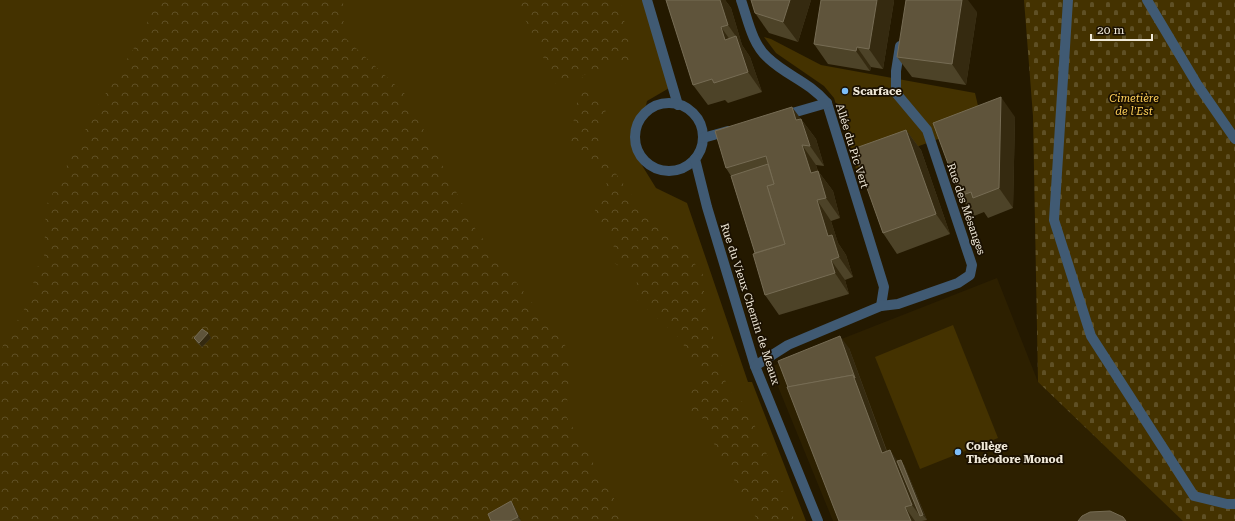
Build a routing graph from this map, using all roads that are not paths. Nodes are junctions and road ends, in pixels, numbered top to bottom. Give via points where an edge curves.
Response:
1 (647, 0) edge
2 (741, 0) edge
3 (1147, 0) edge
4 (1069, 2) edge
5 (901, 39) edge
6 (827, 103) junction
7 (678, 105) junction
8 (775, 118) edge
9 (737, 128) edge
10 (703, 138) junction
11 (1235, 139) edge
12 (695, 159) junction
13 (881, 306) junction
14 (755, 366) junction
15 (1235, 504) edge
16 (818, 521) edge

1 - 7 street
2 - 6 street, Allée du Pic Vert via 756,43 768,58 816,90
3 - 11 street via 1197,84
4 - 15 street via 1054,220 1091,336 1194,496
5 - 13 street, Rue des Mésanges via 896,92 927,130 972,265 970,275 958,283 898,304
6 - 8 street
6 - 13 street, Allée du Pic Vert via 884,287
7 - 10 street via 688,109 696,117
7 - 12 street via 661,105 646,112 635,131 635,143 645,162 654,168 666,171 682,168
9 - 10 street
10 - 12 street via 701,149
12 - 14 street, Rue du Vieux Chemin de Meaux
13 - 14 street, Rue des Mésanges via 788,345
14 - 16 street, Rue du Vieux Chemin de Meaux

